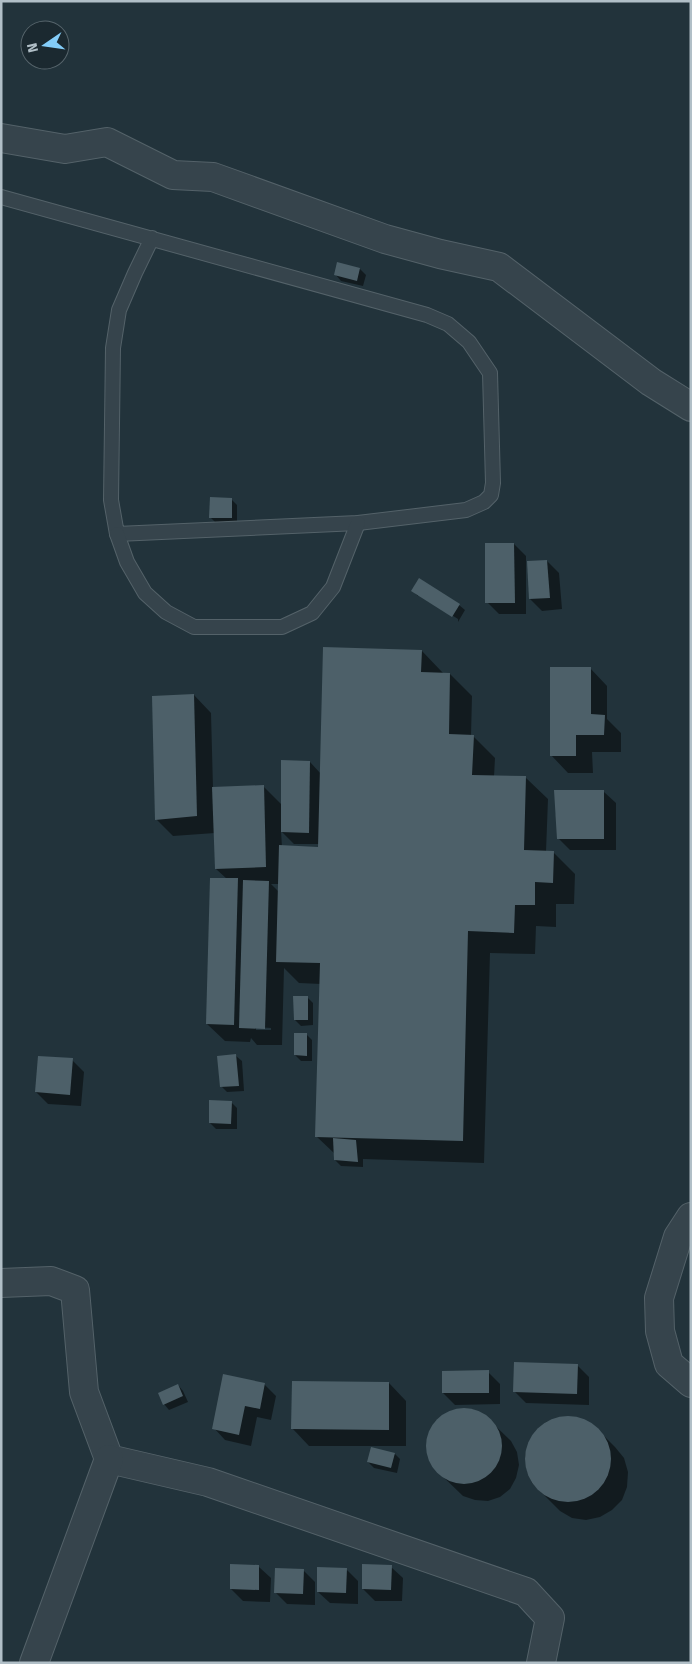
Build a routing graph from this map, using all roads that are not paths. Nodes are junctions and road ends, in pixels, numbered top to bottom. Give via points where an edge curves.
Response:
1 (1, 138) edge
2 (1, 197) edge
3 (152, 238) junction
4 (691, 407) edge
5 (358, 523) junction
6 (118, 534) junction
7 (691, 1217) edge
8 (1, 1283) edge
9 (691, 1383) edge
10 (109, 1459) junction
11 (34, 1663) edge
12 (541, 1663) edge

1 - 4 street via 65,149 107,142 173,175 213,177 385,239 499,266 651,382
2 - 3 lane
3 - 5 lane via 427,315 448,324 480,356 490,373 491,495 466,510
3 - 6 lane via 119,310 113,348 111,500
5 - 6 lane
5 - 6 lane via 333,587 312,613 282,627 194,627 166,612 145,594 127,562
7 - 9 street via 678,1237 659,1298 660,1331 669,1364
8 - 10 street via 50,1281 76,1290 84,1392
10 - 11 street
10 - 12 street via 208,1482 526,1592 550,1618

